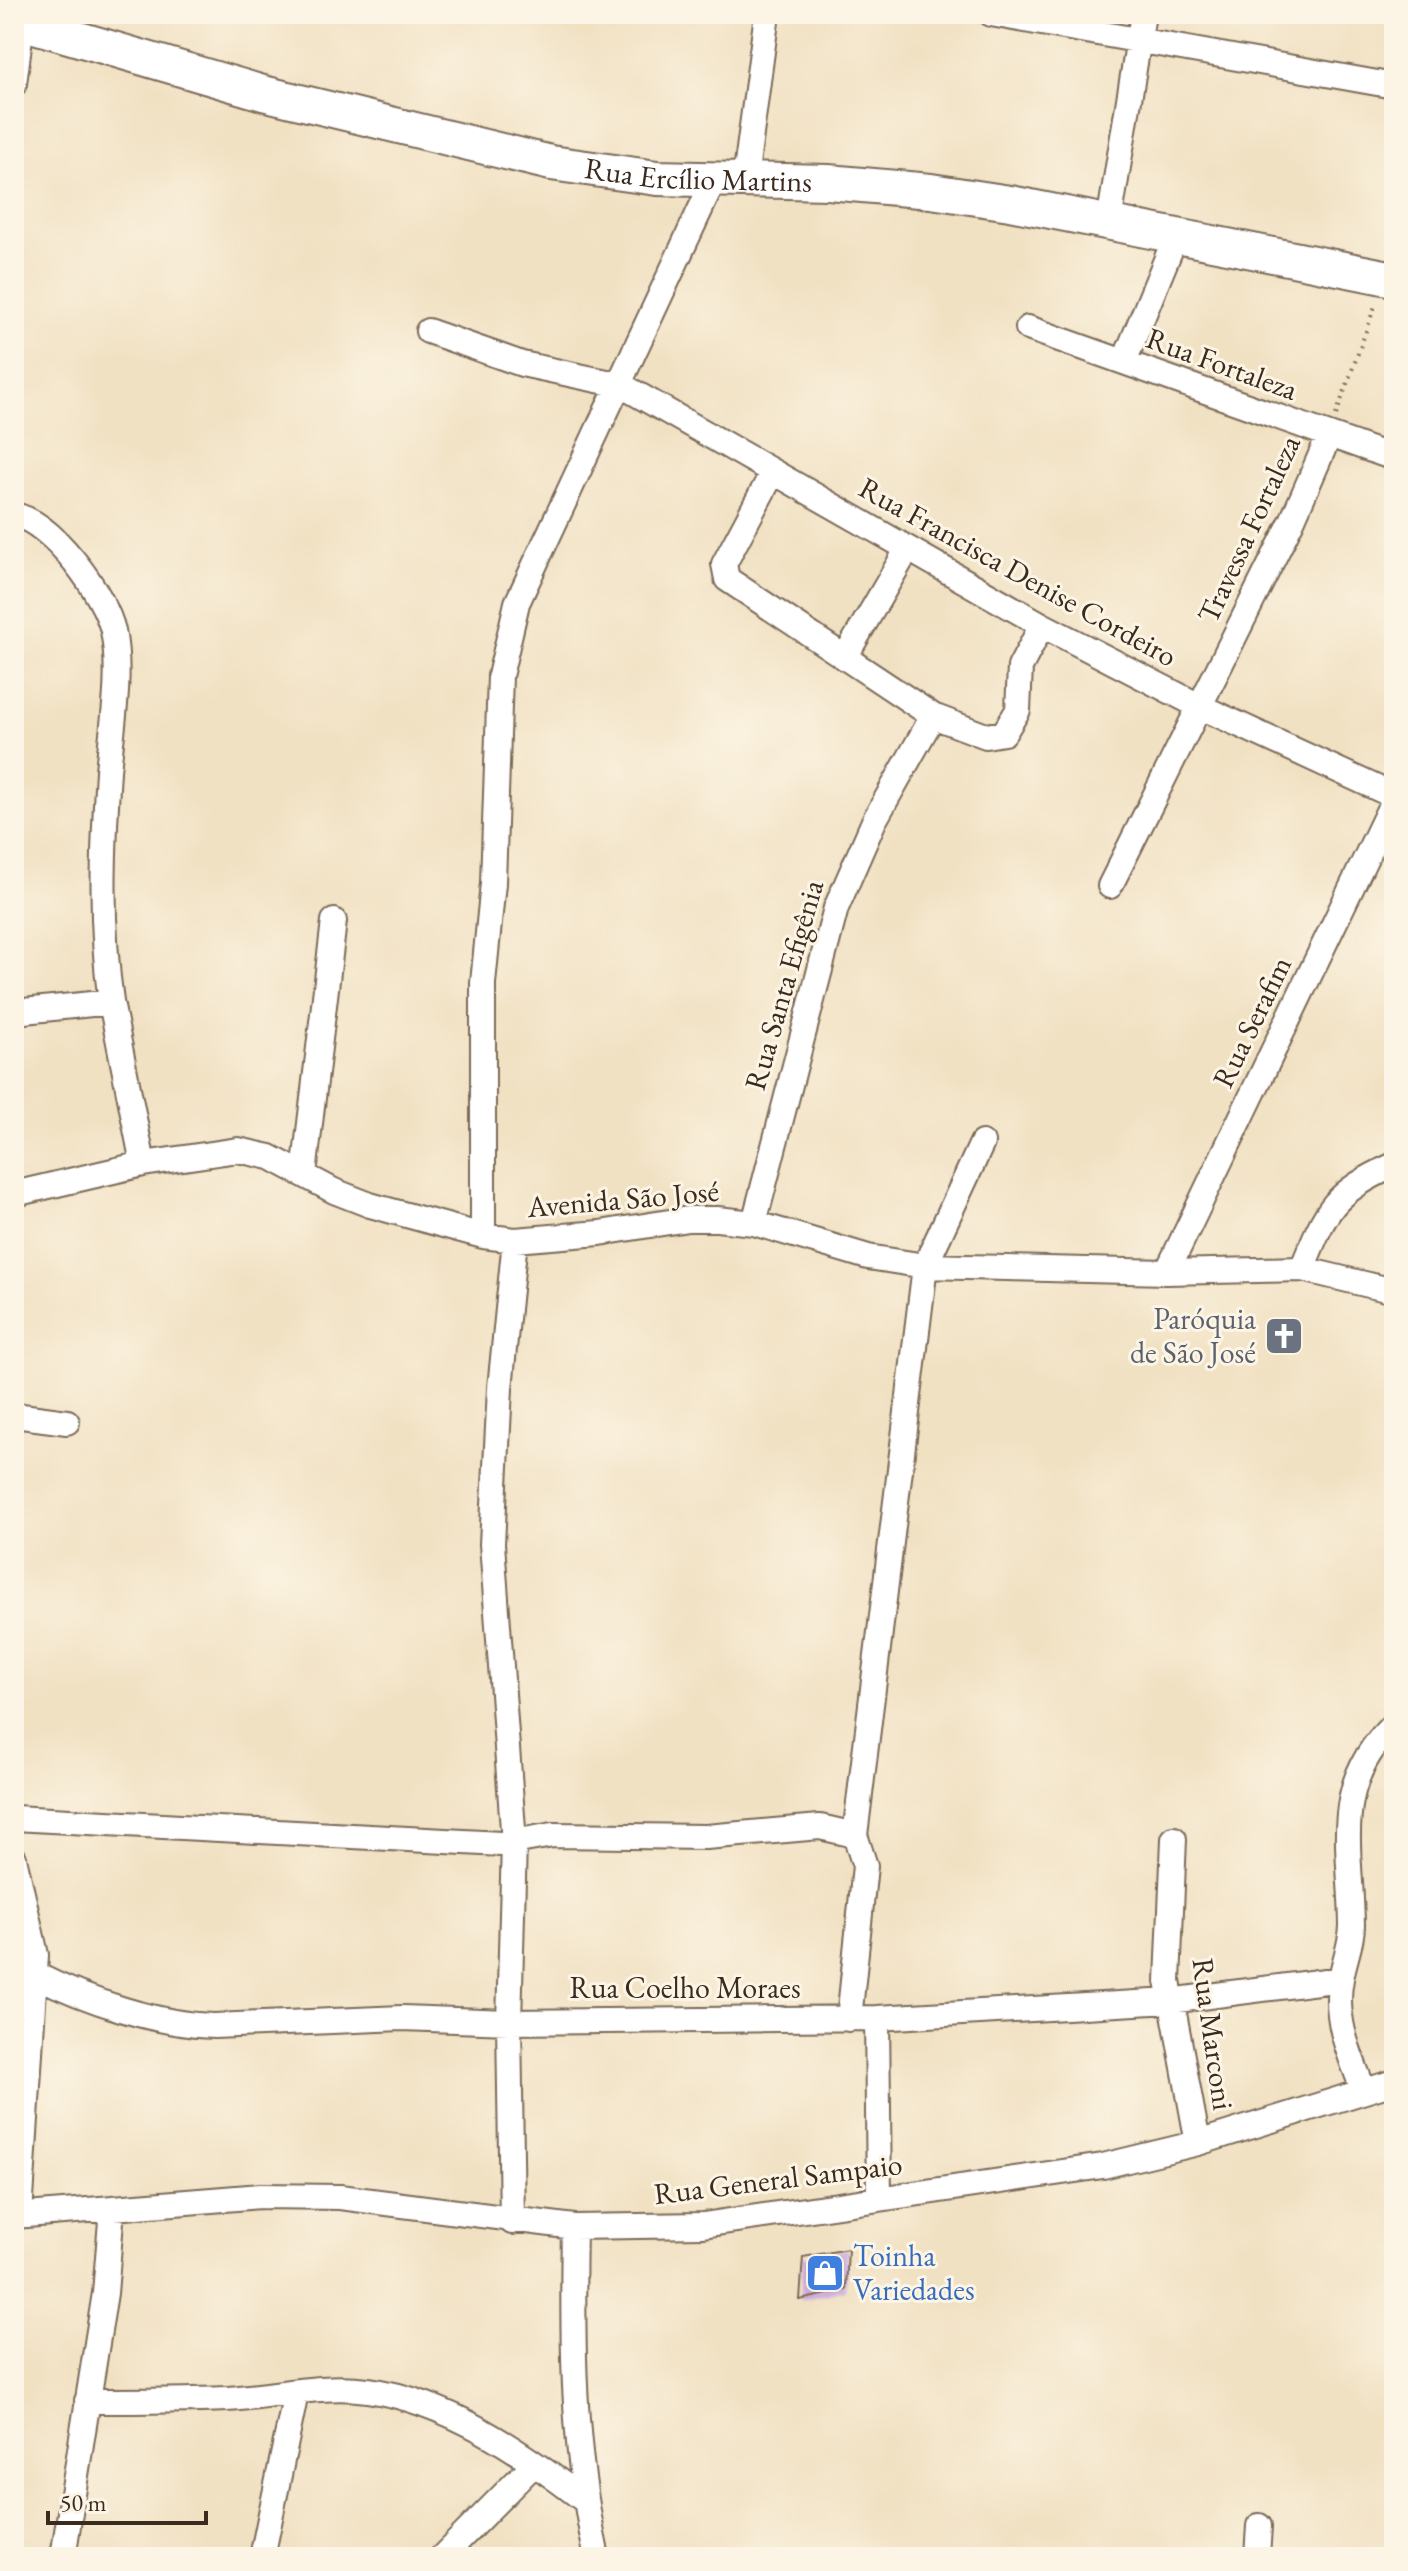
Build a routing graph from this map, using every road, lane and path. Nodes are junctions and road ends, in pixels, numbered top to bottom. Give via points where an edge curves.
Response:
1 (767, 14) edge
2 (991, 14) edge
3 (1143, 14) edge
4 (20, 19) edge
5 (1139, 40) junction
6 (14, 84) edge
7 (1394, 86) edge
8 (729, 179) junction
9 (1109, 222) junction
10 (1176, 236) junction
11 (1389, 278) edge
12 (1028, 328) dead end
13 (428, 331) dead end
14 (1124, 362) junction
15 (621, 385) junction
16 (1329, 436) junction
17 (1394, 458) edge
18 (773, 472) junction
19 (14, 515) edge
20 (907, 550) junction
21 (1042, 625) junction
22 (845, 657) junction
23 (1199, 706) junction
24 (933, 716) junction
25 (1394, 798) edge
26 (1110, 886) dead end
27 (334, 921) dead end
28 (111, 1002) junction
29 (14, 1012) edge
30 (982, 1143) dead end
31 (143, 1164) junction
32 (1394, 1165) edge
33 (304, 1174) junction
34 (14, 1194) edge
35 (754, 1223) junction
36 (483, 1236) junction
37 (515, 1240) junction
38 (925, 1266) junction
39 (1302, 1269) junction
40 (1167, 1272) junction
41 (1394, 1291) edge
42 (14, 1415) edge
43 (67, 1422) dead end
44 (1394, 1724) edge
45 (14, 1818) edge
46 (855, 1835) junction
47 (1174, 1839) dead end
48 (514, 1843) junction
49 (14, 1858) edge
50 (24, 1932) edge
51 (36, 1975) junction
52 (1341, 1979) junction
53 (1170, 2001) junction
54 (877, 2018) junction
55 (849, 2019) junction
56 (509, 2022) junction
57 (1394, 2082) edge
58 (1364, 2091) junction
59 (1198, 2143) junction
60 (879, 2199) junction
61 (112, 2209) junction
62 (17, 2216) edge
63 (512, 2222) junction
64 (574, 2227) junction
65 (296, 2393) junction
66 (87, 2401) junction
67 (534, 2464) junction
68 (584, 2500) junction
69 (1259, 2526) dead end
70 (63, 2557) edge
71 (262, 2557) edge
72 (442, 2557) edge
73 (597, 2557) edge
74 (1257, 2557) edge

1 - 8 street
2 - 5 street
3 - 5 street
4 - 6 street
4 - 8 street, Rua Ercílio Martins via 263,93 551,163 612,173
5 - 7 street
5 - 9 street
8 - 9 street, Rua Ercílio Martins via 931,191
8 - 15 street
9 - 10 street, Rua Ercílio Martins
10 - 11 street, Rua Ercílio Martins
10 - 14 street
11 - 16 path, Travessa Fortaleza
12 - 14 street, Rua Fortaleza
13 - 15 street, Rua Francisca Denise Cordeiro via 522,364
14 - 16 street, Rua Fortaleza
15 - 18 street, Rua Francisca Denise Cordeiro
15 - 36 street via 517,603 500,676 493,883 481,1017
16 - 17 street, Rua Fortaleza
16 - 23 street, Travessa Fortaleza
18 - 20 street, Rua Francisca Denise Cordeiro
18 - 22 street via 723,573 735,587
19 - 28 street via 40,525 64,548 106,610 112,629 114,695 101,881
20 - 21 street, Rua Francisca Denise Cordeiro
20 - 22 street
21 - 23 street, Rua Francisca Denise Cordeiro
21 - 24 street via 1020,667 1018,710 1004,733 986,736
22 - 24 street
23 - 25 street, Rua Francisca Denise Cordeiro
23 - 26 street, Travessa Fortaleza
24 - 35 street, Rua Santa Efigênia via 854,861 836,908
25 - 40 street, Rua Serafim
27 - 33 street
28 - 29 street
28 - 31 street
30 - 38 street
31 - 33 street, Avenida São José via 238,1150 270,1157
31 - 34 street, Avenida São José
32 - 39 street via 1345,1190 1328,1208
33 - 36 street, Avenida São José via 370,1205
35 - 37 street, Avenida São José via 688,1219
35 - 38 street, Avenida São José via 868,1257
36 - 37 street, Avenida São José
37 - 48 street via 492,1544
38 - 40 street, Avenida São José
38 - 46 street
39 - 40 street, Avenida São José
39 - 41 street, Avenida São José
42 - 43 street
44 - 52 street via 1374,1743 1350,1799 1346,1849 1352,1927
45 - 48 street
46 - 48 street via 820,1827 706,1837 553,1835
46 - 55 street via 865,1866
47 - 53 street, Rua Marconi
48 - 56 street
49 - 50 street
50 - 51 street
51 - 56 street, Rua Coelho Moraes via 83,1995 194,2025 402,2018
51 - 62 street
52 - 53 street, Rua Coelho Moraes
52 - 58 street via 1344,2037
53 - 54 street, Rua Coelho Moraes
53 - 59 street, Rua Marconi
54 - 55 street, Rua Coelho Moraes
54 - 60 street
55 - 56 street, Rua Coelho Moraes
56 - 63 street
57 - 58 street, Rua General Sampaio
58 - 59 street, Rua General Sampaio
59 - 60 street, Rua General Sampaio via 1103,2166
60 - 64 street, Rua General Sampaio via 703,2225
61 - 62 street, Rua General Sampaio
61 - 63 street, Rua General Sampaio via 261,2196 340,2197
61 - 66 street
63 - 64 street, Rua General Sampaio
64 - 68 street via 573,2353
65 - 66 street
65 - 67 street via 365,2389 422,2403 472,2425
65 - 71 street
66 - 70 street
67 - 68 street
67 - 72 street
68 - 73 street
69 - 74 street

